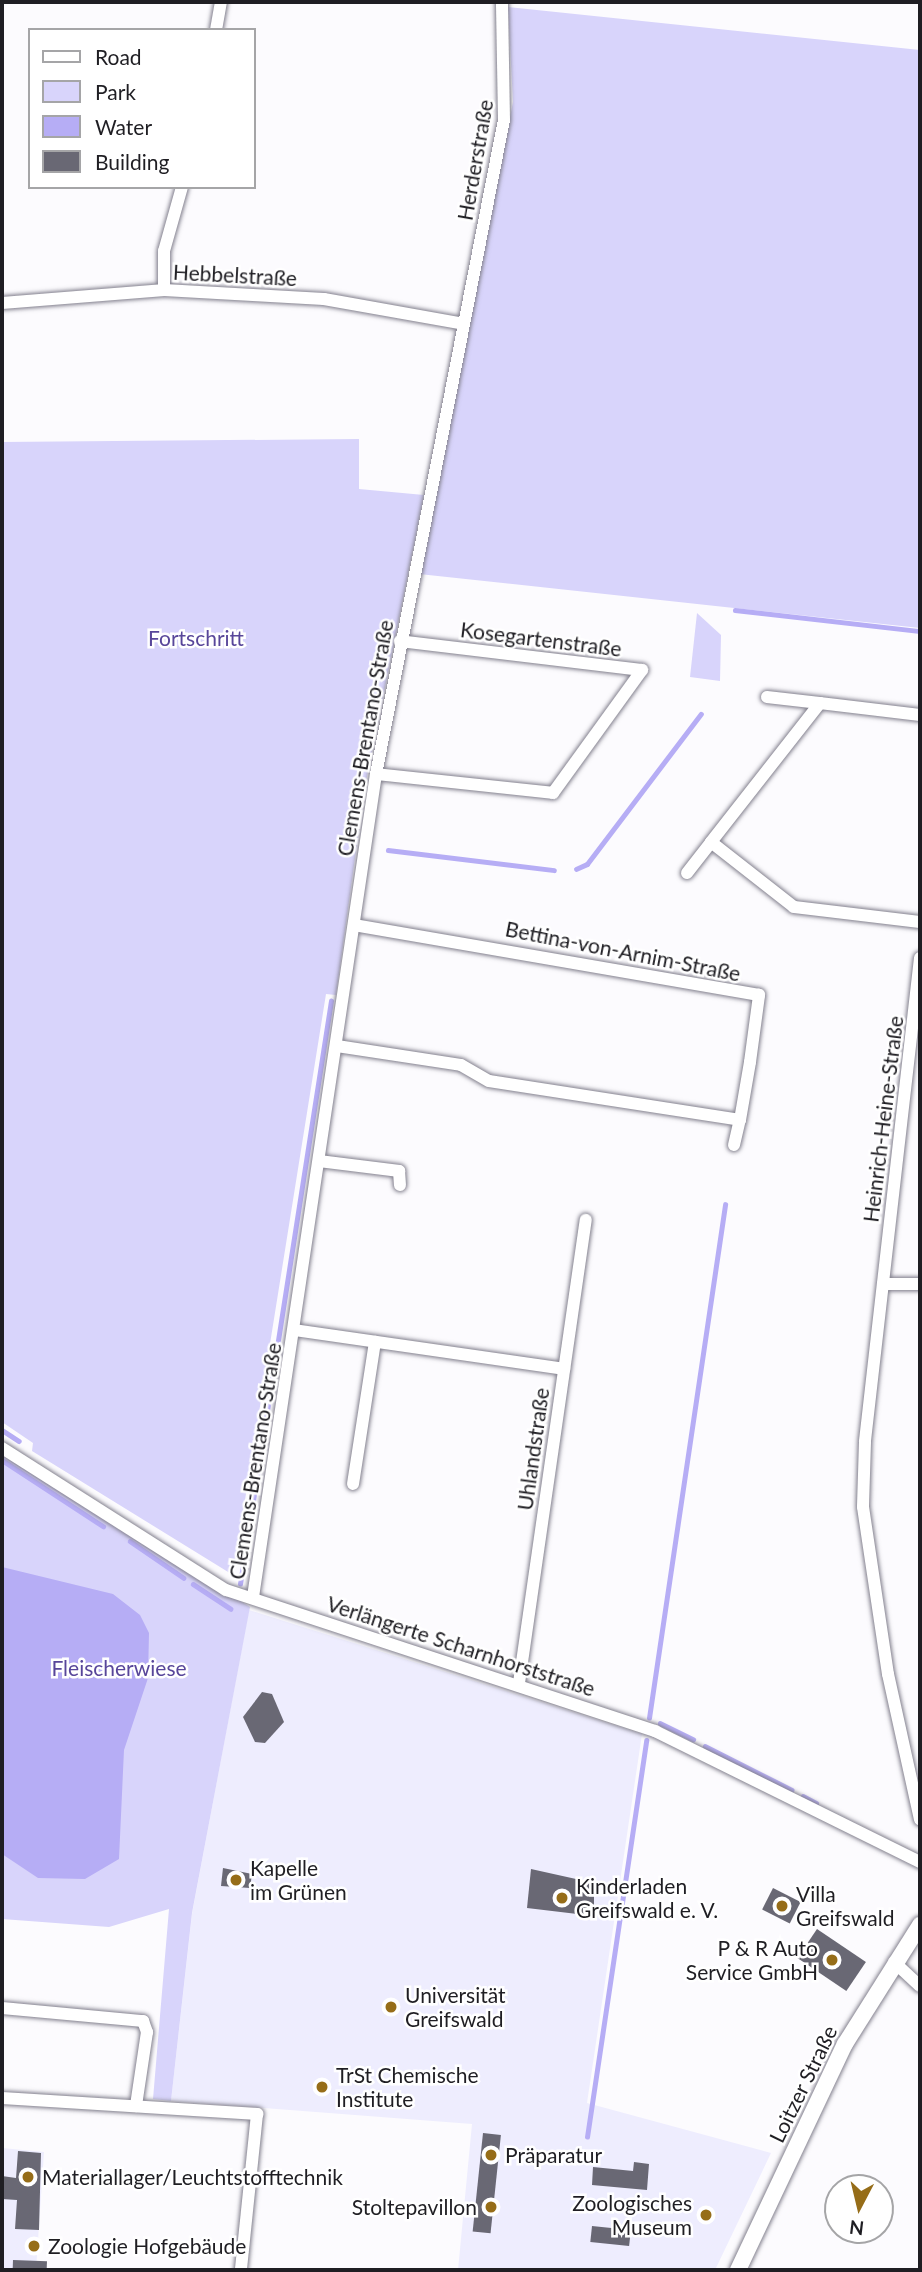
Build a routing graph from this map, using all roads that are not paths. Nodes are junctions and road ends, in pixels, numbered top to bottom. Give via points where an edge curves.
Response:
1 (221, 2) edge
2 (502, 2) edge
3 (216, 28) edge
4 (181, 189) edge
5 (164, 290) junction
6 (2, 303) edge
7 (464, 324) junction
8 (400, 640) junction
9 (767, 696) dead end
10 (820, 703) junction
11 (920, 715) edge
12 (376, 774) junction
13 (712, 842) junction
14 (687, 873) dead end
15 (920, 922) edge
16 (355, 925) junction
17 (920, 958) edge
18 (337, 1046) junction
19 (740, 1120) junction
20 (734, 1145) dead end
21 (319, 1161) junction
22 (400, 1185) dead end
23 (586, 1220) dead end
24 (883, 1284) junction
25 (920, 1284) edge
26 (295, 1330) junction
27 (375, 1342) junction
28 (564, 1369) junction
29 (2, 1448) edge
30 (353, 1483) dead end
31 (253, 1598) junction
32 (519, 1684) junction
33 (920, 1820) edge
34 (920, 1862) edge
35 (920, 1925) edge
36 (894, 1962) junction
37 (920, 1986) edge
38 (2, 2008) edge
39 (2, 2098) edge
40 (135, 2106) junction
41 (242, 2270) edge
42 (738, 2270) edge

1 - 3 street
2 - 7 street, Herderstraße via 504,120
4 - 5 street via 164,251
5 - 6 street, Hebbelstraße
5 - 7 street, Hebbelstraße via 324,299
7 - 8 street, Clemens-Brentano-Straße
8 - 12 street, Clemens-Brentano-Straße
8 - 12 street, Kosegartenstraße via 642,670 553,793
9 - 10 street
10 - 11 street
10 - 13 street
12 - 16 street, Clemens-Brentano-Straße
13 - 14 street
13 - 15 street via 794,907
16 - 18 street, Clemens-Brentano-Straße
16 - 19 street, Bettina-von-Arnim-Straße via 759,995
17 - 24 street, Heinrich-Heine-Straße
18 - 19 street via 461,1065 489,1081
18 - 21 street, Clemens-Brentano-Straße
19 - 20 street, Bettina-von-Arnim-Straße
21 - 22 street via 399,1171
21 - 26 street, Clemens-Brentano-Straße
23 - 28 street, Uhlandstraße
24 - 25 street
24 - 33 street, Heinrich-Heine-Straße via 863,1507 888,1674
26 - 27 street, Clemens-Brentano-Straße
26 - 31 street, Clemens-Brentano-Straße
27 - 28 street, Clemens-Brentano-Straße
27 - 30 street
28 - 32 street, Uhlandstraße
29 - 31 street, Verlängerte Scharnhorststraße via 216,1583
31 - 32 street, Verlängerte Scharnhorststraße
32 - 34 street, Verlängerte Scharnhorststraße via 655,1731
35 - 36 main road, Loitzer Straße
36 - 37 street
36 - 42 main road, Loitzer Straße via 845,2044
38 - 40 street via 143,2021 147,2032
39 - 40 street
40 - 41 street via 257,2114

